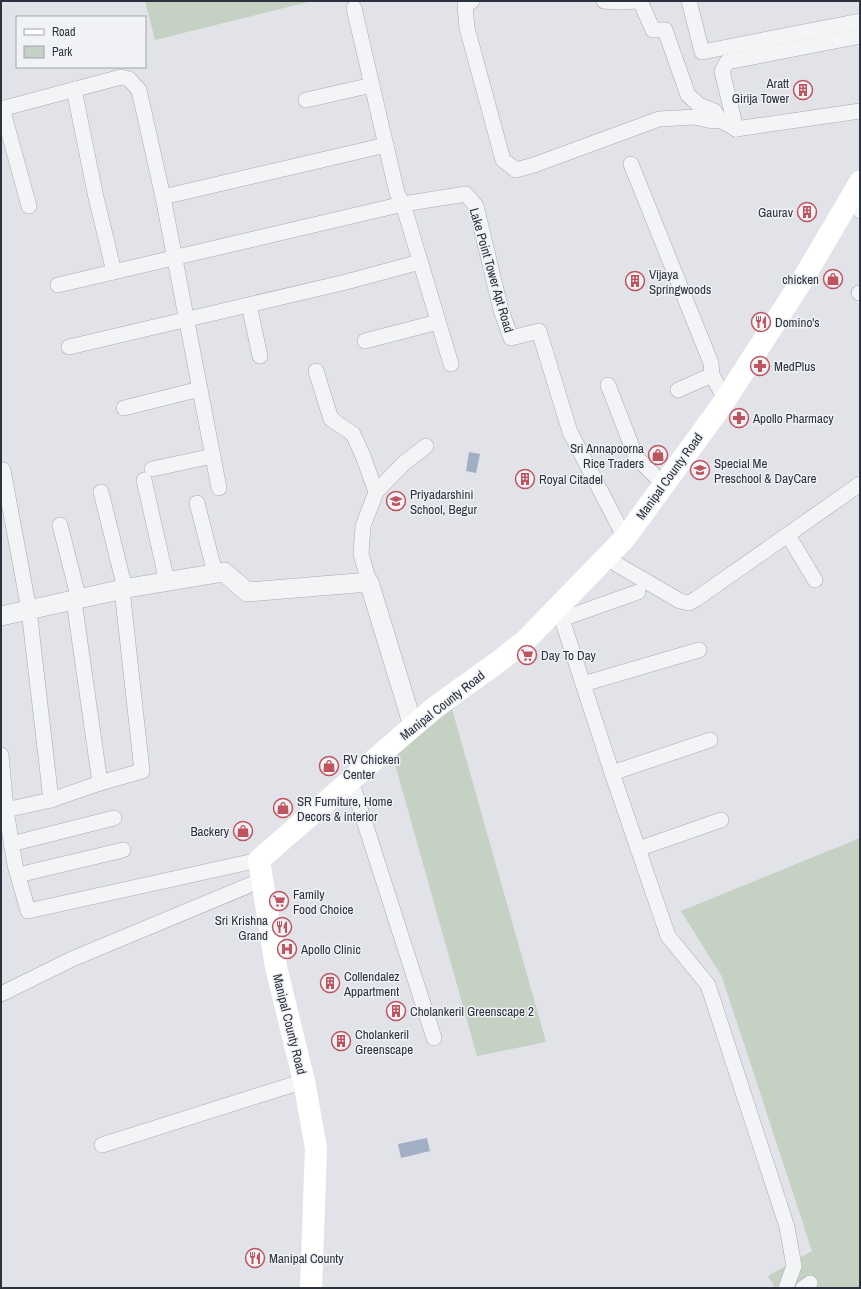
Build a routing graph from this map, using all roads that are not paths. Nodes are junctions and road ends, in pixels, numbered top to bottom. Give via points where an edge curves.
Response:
1 (472, 1) edge
2 (604, 1) edge
3 (689, 1) edge
4 (354, 8) dead end
5 (860, 21) edge
6 (860, 36) edge
7 (372, 85) junction
8 (74, 89) junction
9 (306, 100) dead end
10 (2, 109) edge
11 (697, 111) junction
12 (860, 111) edge
13 (736, 129) junction
14 (386, 145) junction
15 (630, 164) dead end
16 (857, 196) edge
17 (163, 197) junction
18 (403, 204) junction
19 (29, 206) dead end
20 (175, 258) junction
21 (420, 262) junction
22 (114, 272) junction
23 (58, 285) dead end
24 (250, 305) junction
25 (186, 320) junction
26 (438, 322) junction
27 (365, 341) dead end
28 (69, 347) dead end
29 (260, 356) dead end
30 (451, 364) dead end
31 (712, 369) junction
32 (316, 371) dead end
33 (608, 385) dead end
34 (200, 389) junction
35 (678, 390) dead end
36 (728, 395) junction
37 (124, 408) dead end
38 (426, 446) dead end
39 (213, 456) junction
40 (3, 470) dead end
41 (663, 484) junction
42 (860, 484) edge
43 (219, 488) dead end
44 (102, 492) dead end
45 (376, 492) junction
46 (197, 503) dead end
47 (60, 524) dead end
48 (788, 535) junction
49 (625, 538) junction
50 (607, 556) junction
51 (215, 574) junction
52 (815, 580) dead end
53 (167, 582) junction
54 (369, 582) junction
55 (123, 590) junction
56 (638, 592) dead end
57 (77, 600) junction
58 (29, 610) junction
59 (560, 613) junction
60 (1, 616) edge
61 (699, 650) dead end
62 (583, 684) junction
63 (413, 726) junction
64 (710, 740) dead end
65 (1, 755) edge
66 (612, 773) junction
67 (351, 780) junction
68 (100, 783) junction
69 (51, 800) junction
70 (4, 811) edge
71 (114, 818) dead end
72 (722, 820) dead end
73 (11, 844) junction
74 (638, 849) junction
75 (123, 850) dead end
76 (261, 870) junction
77 (18, 875) junction
78 (1, 994) edge
79 (434, 1038) dead end
80 (304, 1081) junction
81 (102, 1146) dead end
82 (311, 1288) edge
83 (786, 1288) edge

1 - 11 street via 465,6 467,28 503,160 516,170 659,119
2 - 11 street via 640,1 653,30 665,30 688,95
3 - 5 street via 702,52
4 - 7 street
6 - 13 street via 727,62 722,72
7 - 9 street
7 - 14 street
8 - 10 street
8 - 17 street via 121,77 129,79 139,90
8 - 22 street
10 - 19 street
11 - 13 street via 714,111 720,120
12 - 13 street
14 - 17 street
14 - 18 street via 397,193
15 - 31 street
16 - 36 main road, Manipal County Road
17 - 20 street
18 - 20 street
18 - 21 street
18 - 49 street, Lake Point Tower Apt Road via 466,194 476,206 502,310 512,338 539,331 570,432
20 - 22 street
20 - 25 street
21 - 24 street
21 - 26 street
22 - 23 street
24 - 25 street
24 - 29 street
25 - 28 street
25 - 34 street
26 - 27 street
26 - 30 street
31 - 35 street
31 - 36 street via 718,370
32 - 45 street via 331,419 353,434
33 - 41 street via 636,457
34 - 37 street
34 - 39 street
36 - 41 main road, Manipal County Road
38 - 45 street via 403,464
39 - 43 street
39 - 53 street via 148,474
40 - 58 street
41 - 49 main road, Manipal County Road
42 - 48 street
44 - 55 street
45 - 54 street via 363,526 361,554
46 - 51 street
47 - 57 street
48 - 50 street via 689,603 680,601
48 - 52 street
49 - 50 main road, Manipal County Road
50 - 59 main road, Manipal County Road
51 - 53 street
51 - 54 street via 224,572 247,592
53 - 55 street
54 - 63 street
55 - 57 street
55 - 68 street via 142,771
56 - 59 street
57 - 58 street
57 - 68 street
58 - 60 street
58 - 69 street
59 - 62 street
59 - 63 main road, Manipal County Road
61 - 62 street
62 - 66 street
63 - 67 main road, Manipal County Road
64 - 66 street
65 - 70 street
66 - 74 street
67 - 76 main road, Manipal County Road
67 - 79 street
68 - 69 street
69 - 70 street
70 - 73 street
71 - 73 street
72 - 74 street
73 - 77 street
74 - 83 street via 668,936 708,985 787,1227 794,1266
75 - 77 street
76 - 77 street via 28,911
76 - 78 street
76 - 80 main road, Manipal County Road via 276,966
80 - 81 street
80 - 82 main road, Manipal County Road via 316,1148

